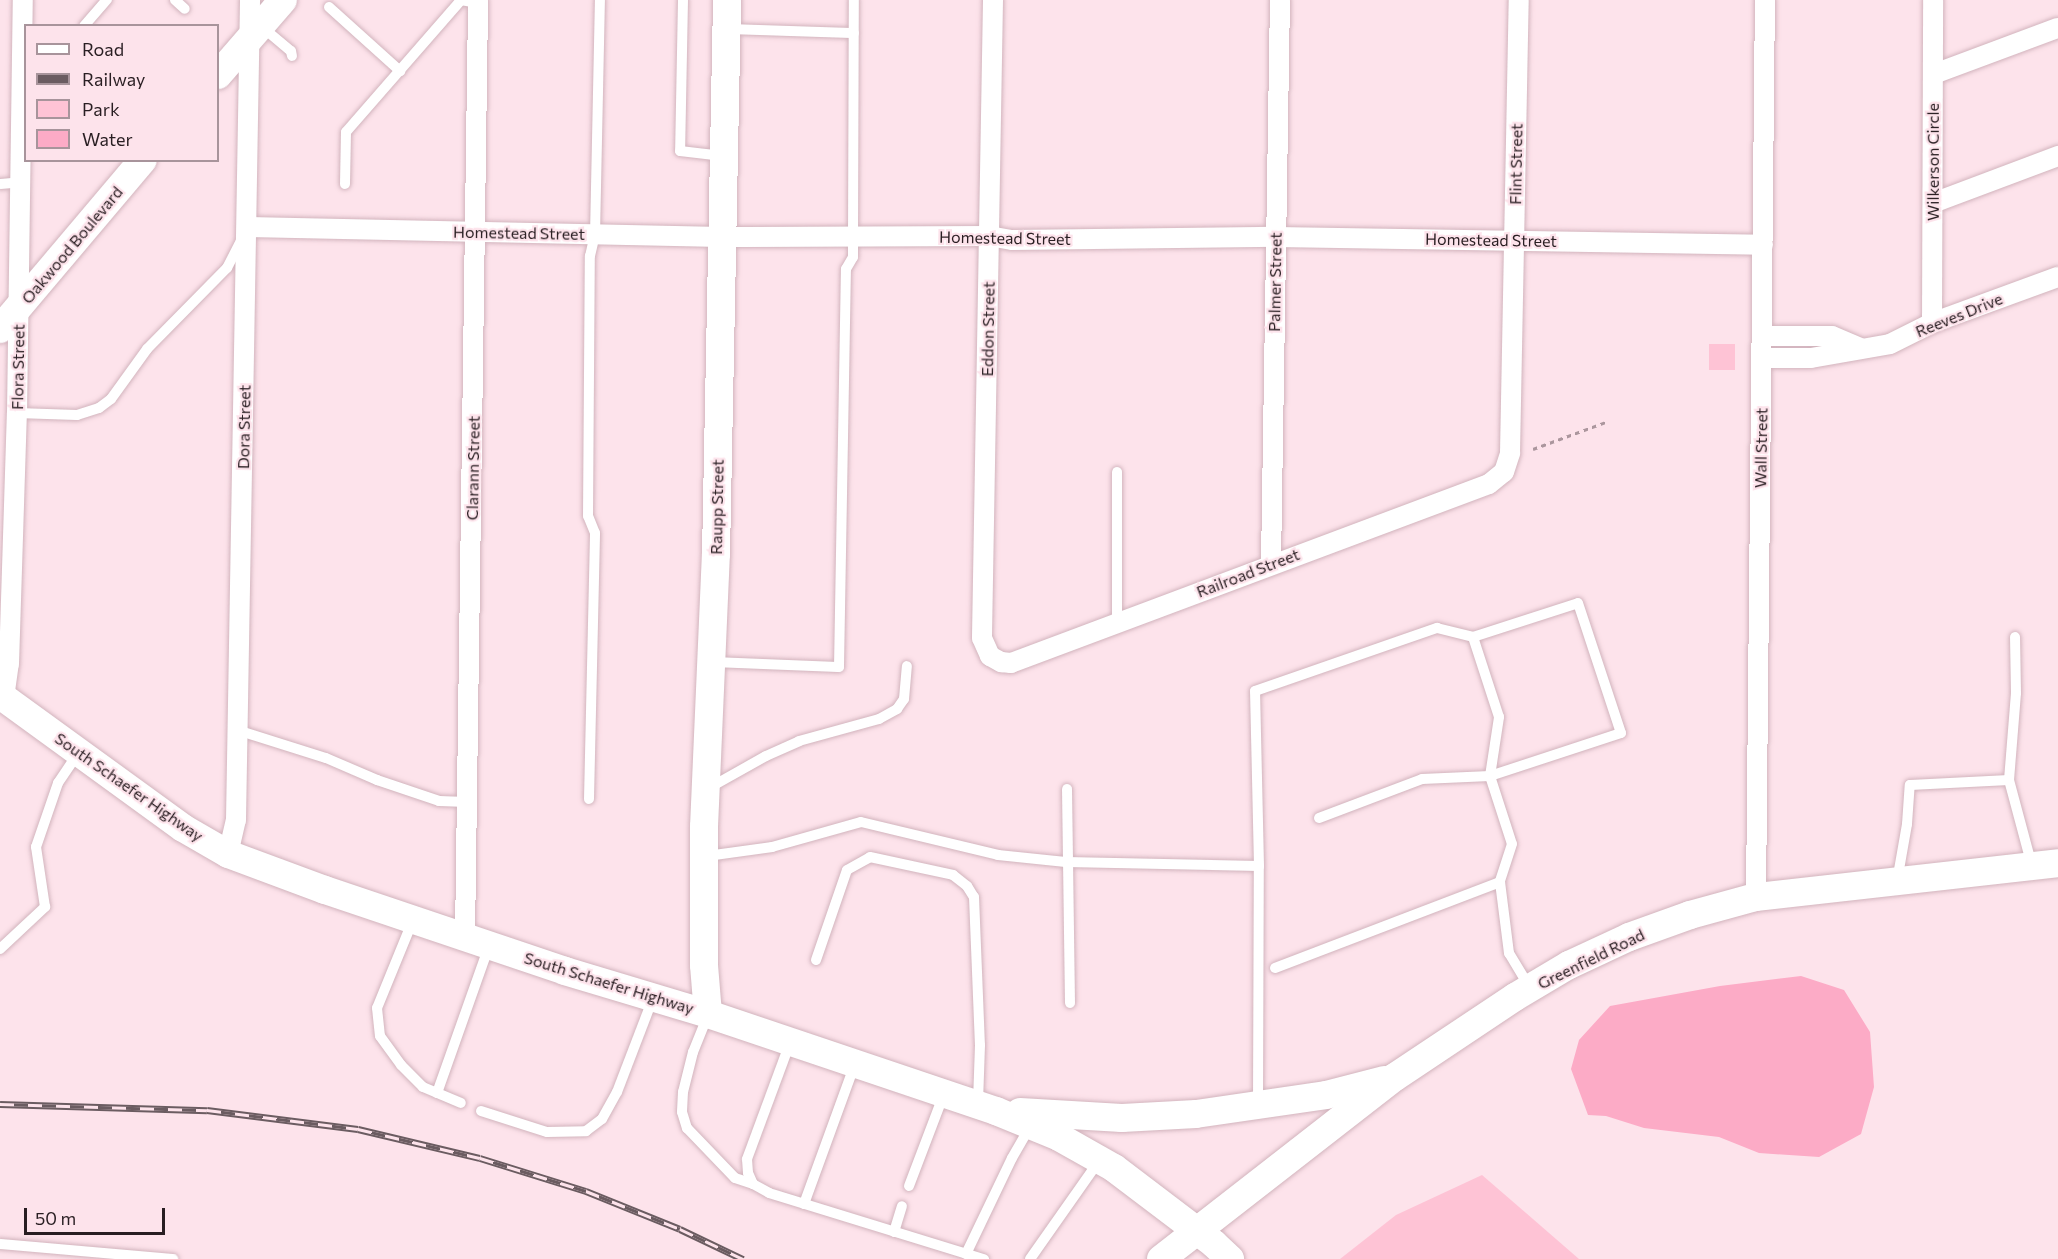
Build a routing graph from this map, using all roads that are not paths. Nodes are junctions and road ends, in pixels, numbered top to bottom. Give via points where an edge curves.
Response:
1 (23, 0) edge
2 (107, 0) edge
3 (175, 0) edge
4 (250, 0) edge
5 (283, 0) edge
6 (600, 0) edge
7 (683, 0) edge
8 (727, 0) edge
9 (854, 0) edge
10 (993, 0) edge
11 (1280, 0) edge
12 (1519, 0) edge
13 (1765, 0) edge
14 (1933, 0) edge
15 (478, 1) edge
16 (329, 7) dead end
17 (185, 9) dead end
18 (86, 24) edge
19 (2058, 28) edge
20 (726, 29) junction
21 (255, 33) junction
22 (854, 33) junction
23 (292, 56) dead end
24 (400, 70) junction
25 (219, 74) edge
26 (1934, 74) junction
27 (24, 80) edge
28 (723, 156) junction
29 (2058, 156) edge
30 (141, 162) edge
31 (21, 182) junction
32 (0, 184) edge
33 (345, 184) dead end
34 (1933, 203) junction
35 (248, 227) junction
36 (477, 232) junction
37 (595, 235) junction
38 (722, 237) junction
39 (853, 237) junction
40 (989, 237) junction
41 (1276, 237) junction
42 (1514, 240) junction
43 (1763, 245) junction
44 (2058, 277) edge
45 (9, 319) edge
46 (1932, 323) junction
47 (1762, 336) junction
48 (1860, 348) junction
49 (1762, 358) junction
50 (17, 413) junction
51 (1117, 472) dead end
52 (1504, 472) joint
53 (1271, 564) junction
54 (5, 617) edge
55 (1117, 623) junction
56 (1473, 636) junction
57 (2015, 637) dead end
58 (990, 656) joint
59 (711, 662) junction
60 (907, 666) dead end
61 (2, 697) edge
62 (237, 730) junction
63 (78, 753) junction
64 (1490, 776) junction
65 (2009, 780) junction
66 (1067, 789) dead end
67 (706, 790) junction
68 (590, 799) dead end
69 (467, 802) junction
70 (1319, 818) dead end
71 (228, 854) junction
72 (705, 856) junction
73 (1066, 862) junction
74 (2045, 865) edge
75 (1259, 866) junction
76 (1897, 881) junction
77 (1500, 882) junction
78 (1756, 897) junction
79 (413, 919) junction
80 (477, 940) junction
81 (0, 949) edge
82 (816, 960) dead end
83 (1275, 968) dead end
84 (1530, 988) junction
85 (653, 998) junction
86 (1070, 1003) dead end
87 (708, 1014) junction
88 (790, 1041) junction
89 (855, 1064) junction
90 (1395, 1077) junction
91 (438, 1093) junction
92 (944, 1094) junction
93 (461, 1103) dead end
94 (1258, 1106) junction
95 (987, 1108) junction
96 (481, 1111) dead end
97 (1031, 1125) junction
98 (1100, 1159) junction
99 (753, 1184) junction
100 (909, 1186) dead end
101 (804, 1204) junction
102 (902, 1206) dead end
103 (894, 1232) junction
104 (1196, 1232) junction
105 (0, 1244) edge
106 (966, 1254) junction
107 (1228, 1257) edge
108 (174, 1259) edge
109 (984, 1259) edge
110 (1030, 1259) edge
111 (1161, 1259) edge

1 - 27 street, Flora Street
2 - 18 lane
3 - 17 lane
4 - 21 street, Dora Street
5 - 21 main road
6 - 37 lane
7 - 28 lane via 680,151
8 - 20 main road, Raupp Street
9 - 22 lane
10 - 40 street, Eddon Street
11 - 41 street, Palmer Street
12 - 42 street, Flint Street
13 - 43 street, Wall Street
14 - 26 street, Wilkerson Circle
15 - 24 lane via 461,0
15 - 36 street, Clarann Street
16 - 24 lane
19 - 26 street
20 - 22 lane
20 - 28 main road, Raupp Street
21 - 23 lane via 291,51
21 - 25 main road
21 - 35 street, Dora Street
22 - 39 lane
24 - 33 lane via 346,132
26 - 34 street, Wilkerson Circle
27 - 31 street, Flora Street
28 - 38 main road, Raupp Street
29 - 34 street
30 - 45 main road, Oakwood Boulevard
31 - 32 lane
31 - 45 street, Flora Street
34 - 46 street, Wilkerson Circle
35 - 36 street, Homestead Street
35 - 50 lane via 227,268 147,349 111,399 99,408 77,415
35 - 62 street, Dora Street
36 - 37 street, Homestead Street
36 - 69 street, Clarann Street
37 - 38 street, Homestead Street
37 - 68 lane via 590,256 588,516 595,533
38 - 39 street, Homestead Street
38 - 59 main road, Raupp Street
39 - 40 street, Homestead Street
39 - 59 lane via 853,257 846,269 839,667
40 - 41 street, Homestead Street via 1012,240
40 - 58 street, Eddon Street via 982,638
41 - 42 street, Homestead Street
41 - 53 street, Palmer Street
42 - 43 street, Homestead Street
42 - 52 street, Flint Street via 1510,453
43 - 47 street, Wall Street
44 - 46 street, Reeves Drive
45 - 50 street, Flora Street
46 - 48 street, Reeves Drive via 1890,344
47 - 48 street via 1832,336
47 - 49 street, Wall Street
48 - 49 street, Reeves Drive via 1811,358
49 - 78 street, Wall Street
50 - 54 street, Flora Street
51 - 55 lane
52 - 53 street, Railroad Street via 1489,484
53 - 55 street, Railroad Street
54 - 61 street, Flora Street via 9,664
55 - 58 street, Railroad Street via 1011,663
56 - 64 lane via 1499,717
56 - 64 lane via 1578,603 1621,733
56 - 75 lane via 1437,628 1255,691
57 - 65 lane via 2016,693
59 - 67 main road, Raupp Street
60 - 67 lane via 904,699 897,709 799,741
61 - 63 main road, South Schaefer Highway
62 - 69 lane via 326,758 439,801
62 - 71 street, Dora Street via 236,820
63 - 71 main road, South Schaefer Highway via 183,828
63 - 81 lane via 58,783 36,847 45,907
64 - 70 lane via 1422,779
64 - 77 lane via 1512,844
65 - 74 lane
65 - 76 lane via 1910,785 1908,824
66 - 73 lane
67 - 72 main road, Raupp Street
69 - 80 street, Clarann Street
71 - 79 main road, South Schaefer Highway
72 - 73 lane via 772,847 861,822 998,855
72 - 87 main road, Raupp Street via 704,965
73 - 75 lane
73 - 86 lane
74 - 76 main road, Greenfield Road
75 - 94 lane
76 - 78 main road, Greenfield Road
77 - 83 lane
77 - 84 lane via 1509,953
78 - 84 main road, Greenfield Road via 1690,915 1629,938
79 - 80 main road, South Schaefer Highway
79 - 91 lane via 377,1008 380,1036 423,1087
80 - 85 main road, South Schaefer Highway
80 - 91 lane
82 - 95 lane via 847,870 870,857 953,874 967,886 975,908 980,1045
84 - 90 main road, Greenfield Road
85 - 87 main road, South Schaefer Highway
85 - 96 lane via 617,1092 602,1119 586,1131 547,1132
87 - 88 main road, South Schaefer Highway
87 - 99 lane via 693,1052 682,1112 687,1128 735,1178
88 - 89 main road, South Schaefer Highway
88 - 99 lane via 747,1160
89 - 92 main road, South Schaefer Highway
89 - 101 lane
90 - 94 main road via 1326,1095
90 - 104 main road, Greenfield Road
91 - 93 lane
92 - 95 main road, South Schaefer Highway
92 - 100 lane
94 - 95 main road via 1122,1118
95 - 97 main road, South Schaefer Highway
97 - 98 main road, South Schaefer Highway
97 - 106 lane
98 - 104 main road, South Schaefer Highway
98 - 110 lane
99 - 101 lane
101 - 103 lane
102 - 103 lane
103 - 106 lane
104 - 107 main road, South Schaefer Highway
104 - 111 main road, Greenfield Road
105 - 108 lane
106 - 109 lane

